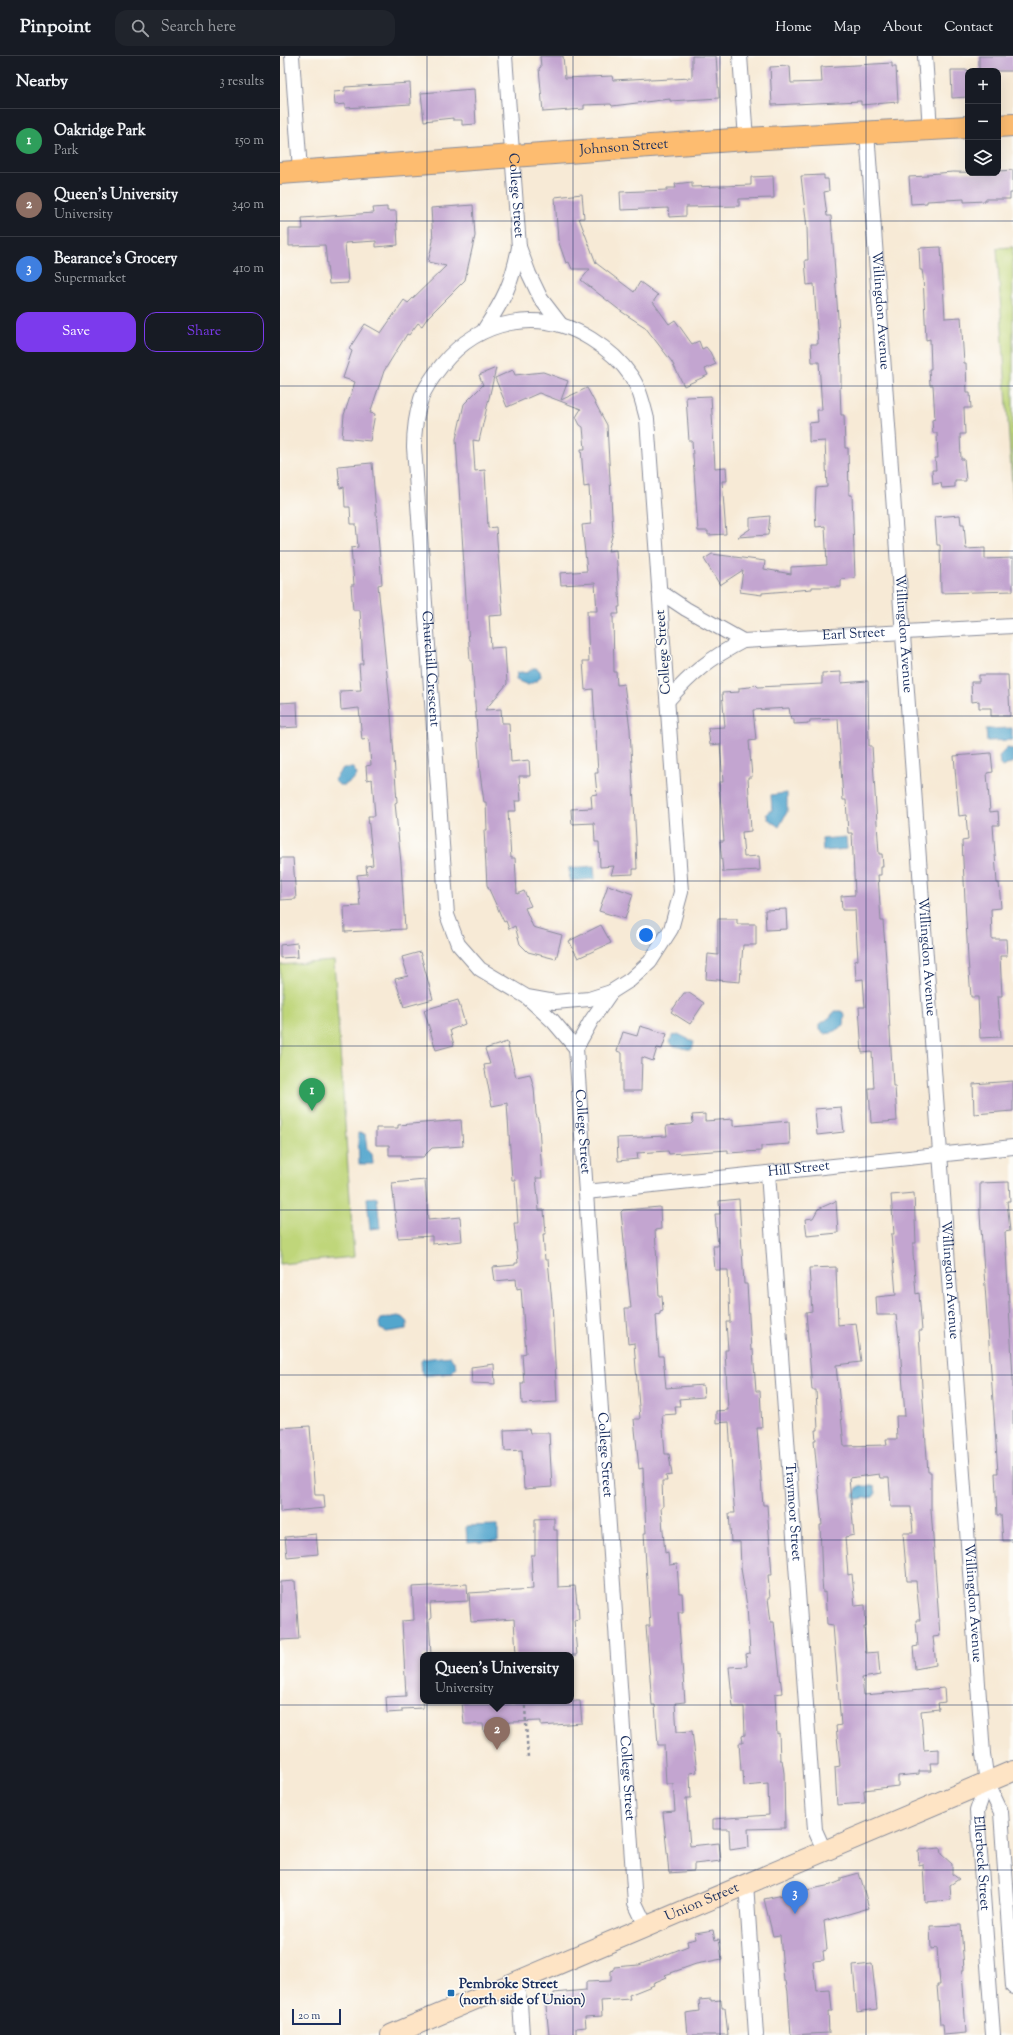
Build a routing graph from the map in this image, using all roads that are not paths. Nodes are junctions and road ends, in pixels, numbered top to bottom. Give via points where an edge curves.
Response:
1 (292, 56) edge
2 (505, 56) edge
3 (740, 56) edge
4 (925, 56) edge
5 (1013, 125) edge
6 (1001, 126) edge
7 (965, 127) edge
8 (930, 129) junction
9 (867, 132) junction
10 (746, 139) junction
11 (513, 155) junction
12 (290, 172) edge
13 (519, 247) junction
14 (524, 321) joint
15 (561, 325) junction
16 (484, 330) junction
17 (659, 591) junction
18 (1013, 626) edge
19 (902, 632) junction
20 (743, 641) junction
21 (668, 700) junction
22 (611, 992) junction
23 (527, 997) junction
24 (574, 1001) joint
25 (576, 1048) junction
26 (1013, 1147) edge
27 (940, 1154) junction
28 (768, 1173) junction
29 (586, 1192) junction
30 (1013, 1771) edge
31 (987, 1782) junction
32 (824, 1850) junction
33 (746, 1883) junction
34 (646, 1926) junction
35 (515, 1982) junction
36 (1013, 1987) edge
37 (391, 2035) edge
38 (522, 2035) edge
39 (756, 2035) edge
40 (993, 2035) edge

1 - 12 street
2 - 11 street, College Street
3 - 10 street
4 - 8 street
5 - 6 main road
7 - 8 main road, Johnson Street
8 - 9 main road, Johnson Street
9 - 10 main road, Johnson Street
9 - 19 street, Willingdon Avenue
10 - 11 main road, Johnson Street
11 - 12 main road, Johnson Street
11 - 13 street, College Street
13 - 15 street, College Street via 541,299
13 - 16 street, Churchill Crescent via 514,275 504,299
14 - 15 street, College Street
14 - 16 street, Churchill Crescent
15 - 17 street, College Street via 583,334 619,360 632,376 642,397 647,419
16 - 23 street, Churchill Crescent via 464,343 434,375 422,397 414,425 414,447 447,914 458,944 480,969
17 - 20 street
17 - 21 street, College Street
18 - 19 street, Earl Street
19 - 20 street, Earl Street
19 - 27 street, Willingdon Avenue
20 - 21 street, Earl Street via 711,658 690,675
21 - 22 street, College Street via 681,892 671,929 650,962 630,980
22 - 24 street, College Street via 589,1000
22 - 25 street, College Street
23 - 24 street, Churchill Crescent via 555,1002
23 - 25 street, Churchill Crescent via 553,1021
25 - 29 street, College Street
26 - 27 street, Hill Street
27 - 28 street, Hill Street
27 - 31 street, Willingdon Avenue via 982,1746
28 - 29 street, Hill Street
28 - 32 street, Traymoor Street via 815,1830
29 - 34 street, College Street via 635,1902
30 - 31 main road, Union Street
31 - 32 main road, Union Street
31 - 36 street, Ellerbeck Street via 1001,1812
31 - 40 street, Ellerbeck Street via 977,1811
32 - 33 main road, Union Street
33 - 34 main road, Union Street
33 - 39 street
34 - 35 main road, Union Street
35 - 37 main road, Union Street
35 - 38 street via 520,2002

